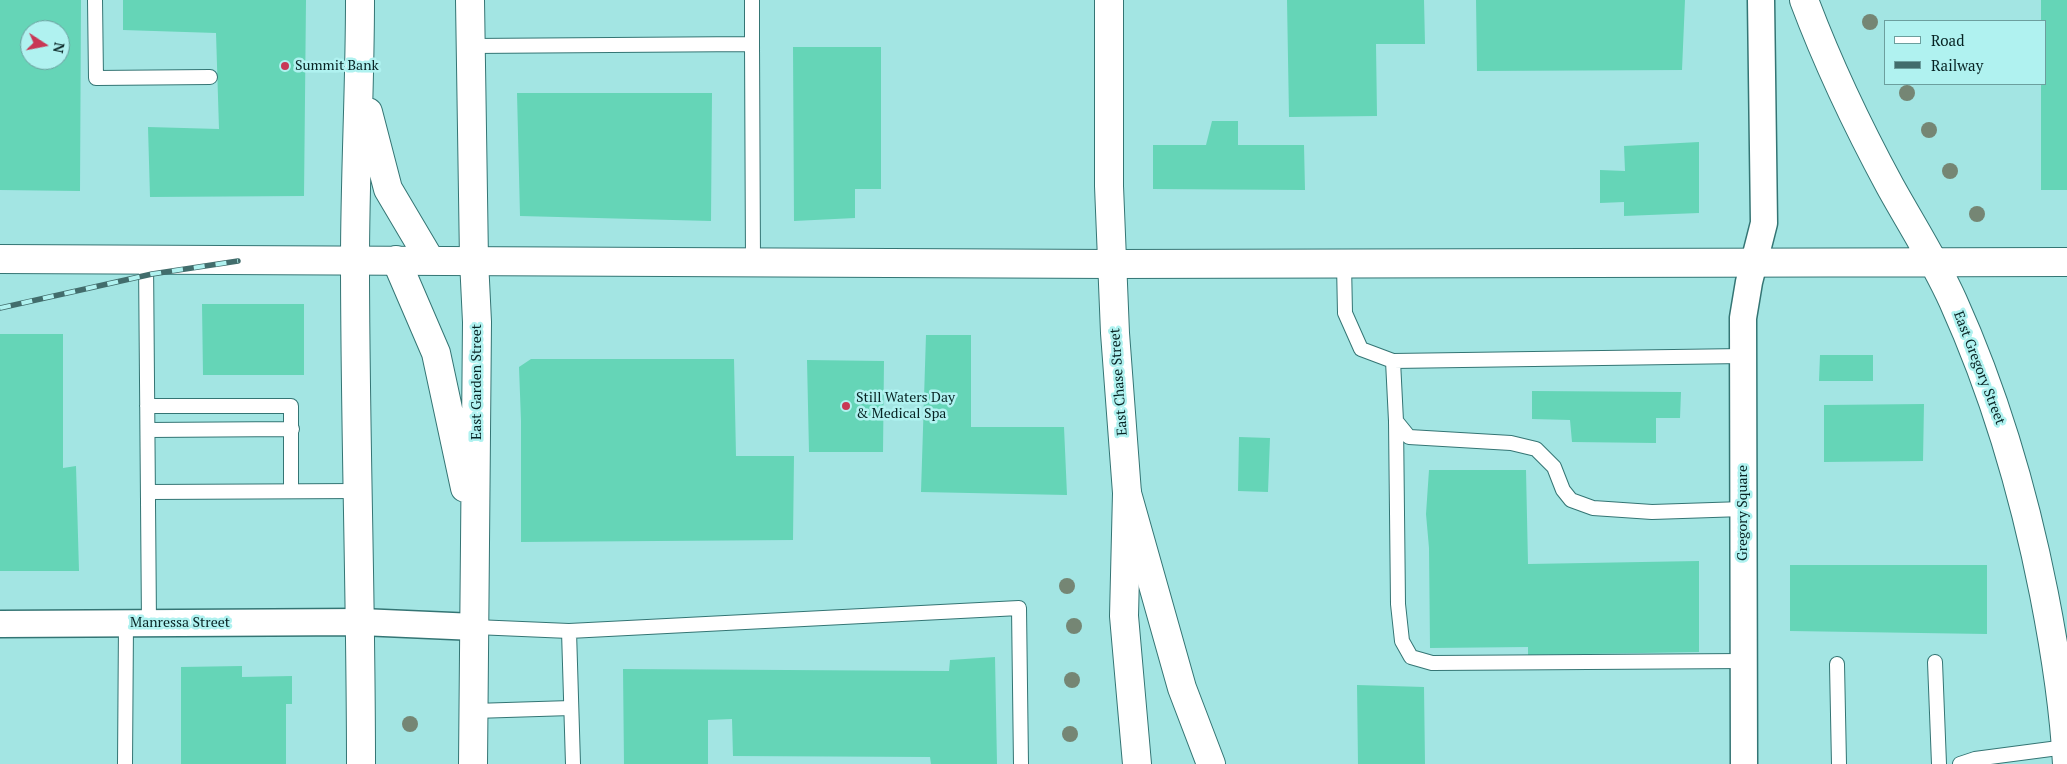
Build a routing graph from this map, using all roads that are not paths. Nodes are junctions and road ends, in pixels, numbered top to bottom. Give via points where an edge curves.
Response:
1 (95, 0) edge
2 (360, 0) edge
3 (470, 0) edge
4 (752, 0) edge
5 (1109, 0) edge
6 (1761, 0) edge
7 (1804, 0) edge
8 (752, 44) junction
9 (471, 46) junction
10 (210, 77) dead end
11 (360, 80) junction
12 (0, 259) edge
13 (146, 260) junction
14 (355, 260) junction
15 (396, 260) junction
16 (430, 260) junction
17 (474, 260) junction
18 (753, 262) junction
19 (2067, 262) edge
20 (1934, 263) junction
21 (1112, 264) junction
22 (1344, 264) junction
23 (1754, 264) junction
24 (1743, 356) junction
25 (1393, 361) junction
26 (147, 406) junction
27 (1396, 421) junction
28 (292, 429) junction
29 (148, 430) junction
30 (359, 490) junction
31 (291, 491) junction
32 (148, 492) junction
33 (1126, 493) junction
34 (1743, 509) junction
35 (476, 536) junction
36 (361, 622) junction
37 (138, 623) junction
38 (0, 624) edge
39 (475, 627) junction
40 (569, 632) junction
41 (1744, 662) junction
42 (1935, 662) dead end
43 (1837, 664) dead end
44 (571, 708) junction
45 (474, 711) junction
46 (2066, 755) edge
47 (125, 764) edge
48 (361, 764) edge
49 (473, 764) edge
50 (573, 764) edge
51 (1021, 764) edge
52 (1137, 764) edge
53 (1211, 764) edge
54 (1744, 764) edge
55 (1839, 764) edge
56 (1939, 764) edge
57 (1960, 764) edge

1 - 10 lane via 96,78
2 - 11 main road
3 - 9 main road, East Garden Street
4 - 8 lane
5 - 21 main road, East Chase Street
6 - 23 street via 1764,220
7 - 20 main road, East Gregory Street via 1839,88
8 - 9 lane
8 - 18 lane
9 - 17 main road, East Garden Street
11 - 14 main road
11 - 16 main road via 388,189
12 - 13 main road
13 - 14 main road
13 - 26 lane
14 - 15 main road
14 - 30 main road
15 - 16 main road
15 - 35 main road via 436,353
16 - 17 main road
17 - 18 main road
17 - 35 main road, East Garden Street via 477,322
18 - 21 main road
19 - 20 main road
20 - 23 main road
20 - 46 main road, East Gregory Street via 1980,367 2020,486 2052,633
21 - 22 main road
21 - 33 main road, East Chase Street
22 - 23 main road
22 - 25 lane via 1345,313 1361,349
23 - 24 street, Gregory Square via 1742,318
24 - 25 lane
24 - 34 street, Gregory Square
25 - 27 lane
26 - 28 lane via 292,406
26 - 29 lane
27 - 34 lane via 1409,437 1511,443 1536,449 1554,467 1563,490 1571,500 1593,508 1652,512
27 - 41 lane via 1398,604 1402,641 1411,656 1432,663
28 - 29 lane
28 - 31 lane
29 - 32 lane
30 - 31 lane
30 - 36 main road
31 - 32 lane
32 - 37 lane
33 - 52 main road, East Chase Street via 1124,616
33 - 53 main road via 1182,688
34 - 41 street, Gregory Square
35 - 39 main road, East Garden Street
36 - 37 street, Manressa Street
36 - 39 street, Manressa Street
36 - 48 main road
37 - 38 street, Manressa Street
37 - 47 lane
39 - 40 lane
39 - 45 main road, East Garden Street
40 - 44 lane
40 - 51 lane via 1019,608
41 - 54 street, Gregory Square
42 - 56 lane
43 - 55 lane
44 - 45 lane
44 - 50 lane
45 - 49 main road, East Garden Street
46 - 57 lane via 1975,759

